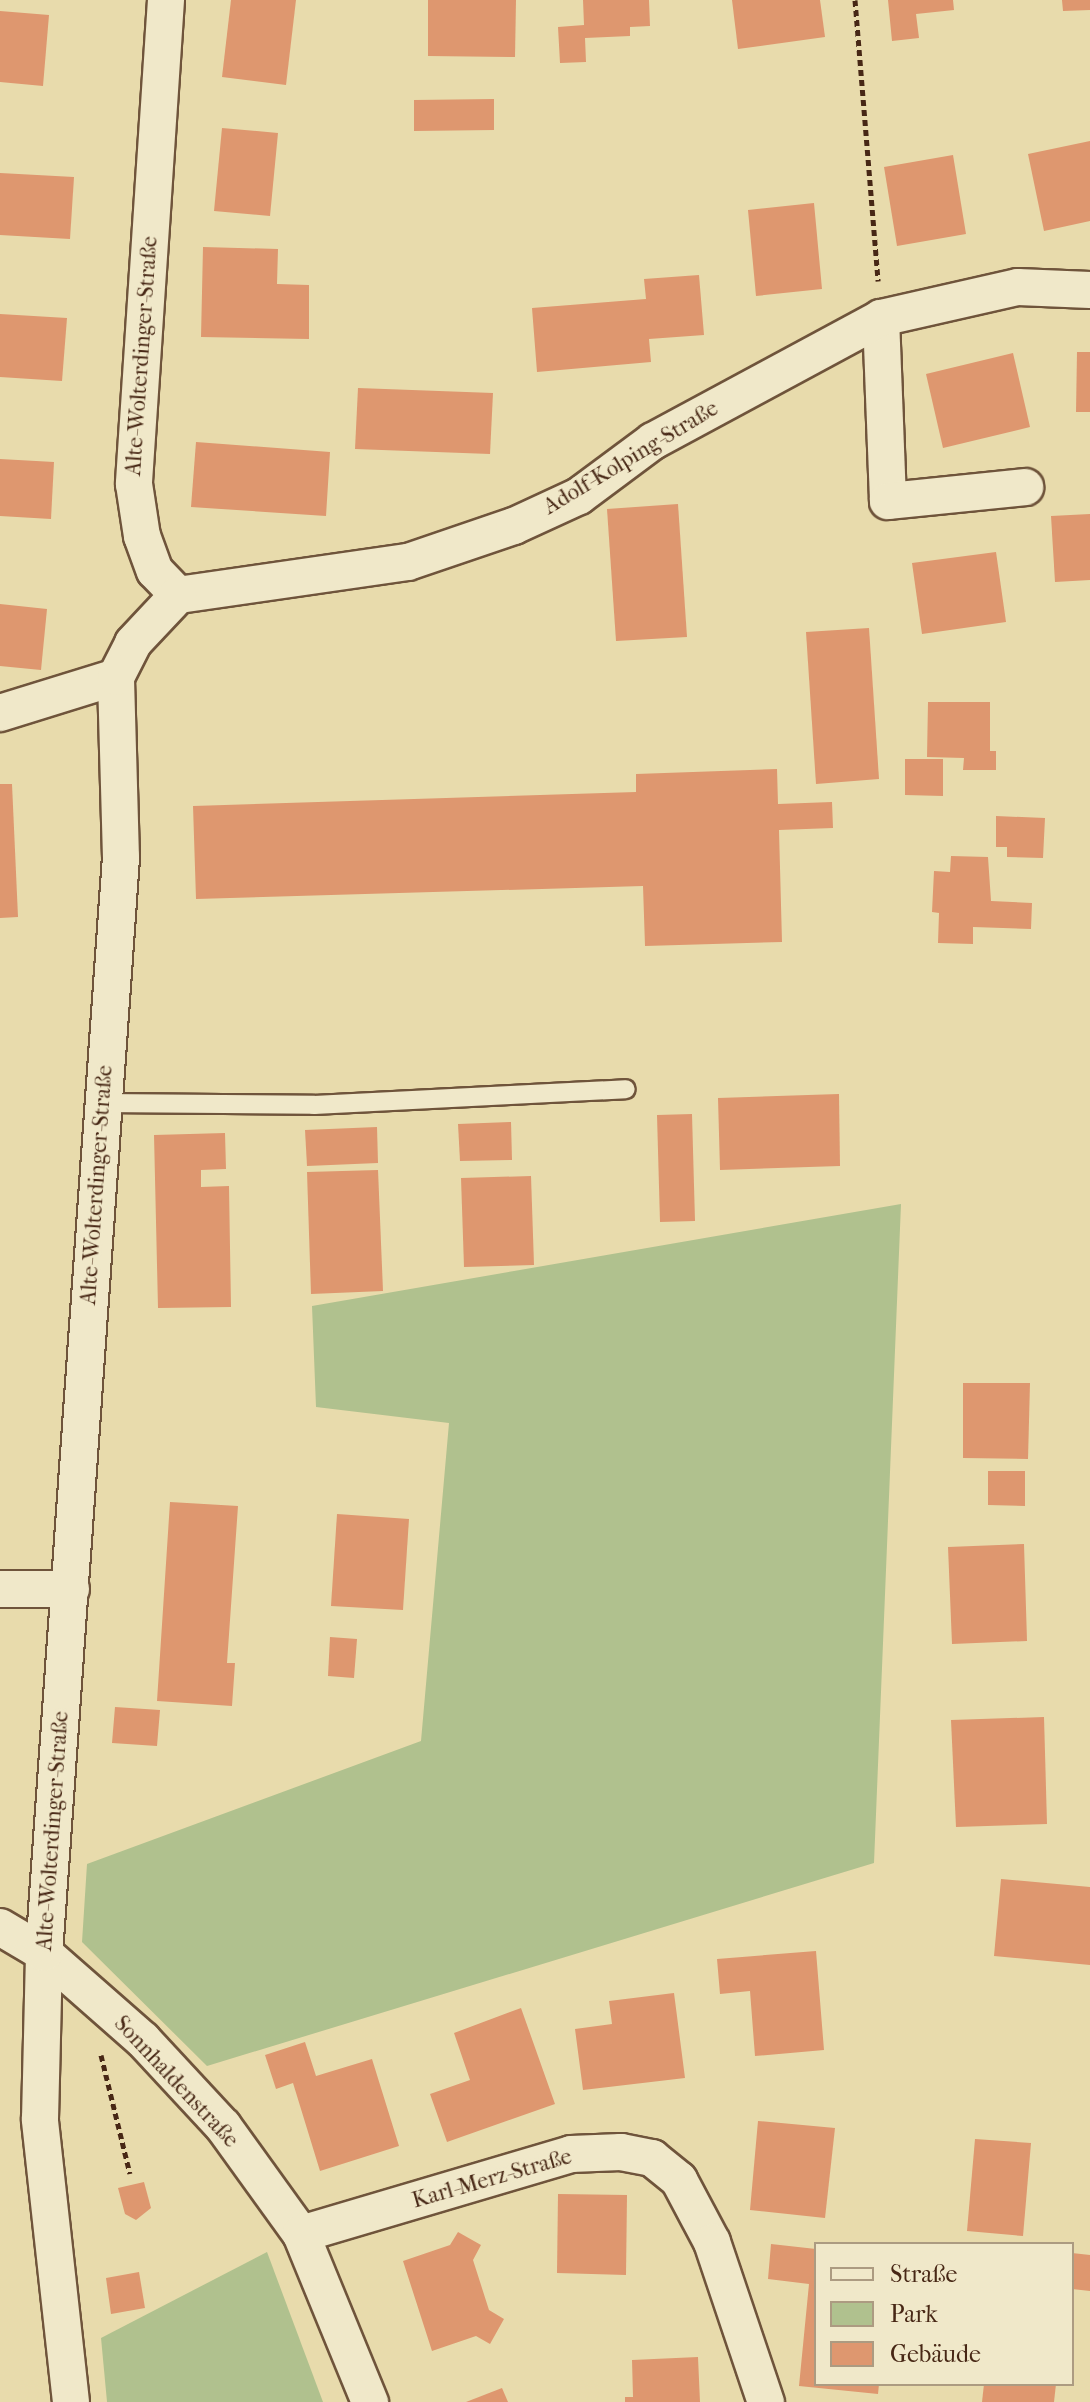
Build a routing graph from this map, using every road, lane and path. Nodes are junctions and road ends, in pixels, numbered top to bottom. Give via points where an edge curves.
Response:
1 (166, 0) edge
2 (855, 0) edge
3 (1090, 290) edge
4 (881, 318) junction
5 (1025, 487) dead end
6 (178, 595) junction
7 (116, 677) junction
8 (0, 713) edge
9 (626, 1089) dead end
10 (102, 1103) junction
11 (0, 1589) edge
12 (71, 1589) junction
13 (0, 1927) edge
14 (44, 1953) junction
15 (100, 2051) dead end
16 (130, 2174) dead end
17 (301, 2234) junction
18 (71, 2402) edge
19 (370, 2402) edge
20 (766, 2402) edge

1 - 6 street, Alte-Wolterdinger-Straße via 134,484 151,559
2 - 4 path
3 - 4 street, Adolf-Kolping-Straße via 1018,287
4 - 5 street via 888,501
4 - 6 street, Adolf-Kolping-Straße via 653,441 579,496 514,526 408,562
6 - 7 street, Alte-Wolterdinger-Straße via 133,643
7 - 8 street
7 - 10 street, Alte-Wolterdinger-Straße via 121,858
9 - 10 lane via 330,1104
10 - 12 street, Alte-Wolterdinger-Straße
11 - 12 street
12 - 14 street, Alte-Wolterdinger-Straße
13 - 14 street, Sonnhaldenstraße
14 - 17 street, Sonnhaldenstraße via 143,2040 223,2126
14 - 18 street, Alte-Wolterdinger-Straße via 40,2119
15 - 16 path
17 - 19 street, Sonnhaldenstraße
17 - 20 street, Karl-Merz-Straße via 571,2154 621,2152 652,2158 679,2180 712,2242

